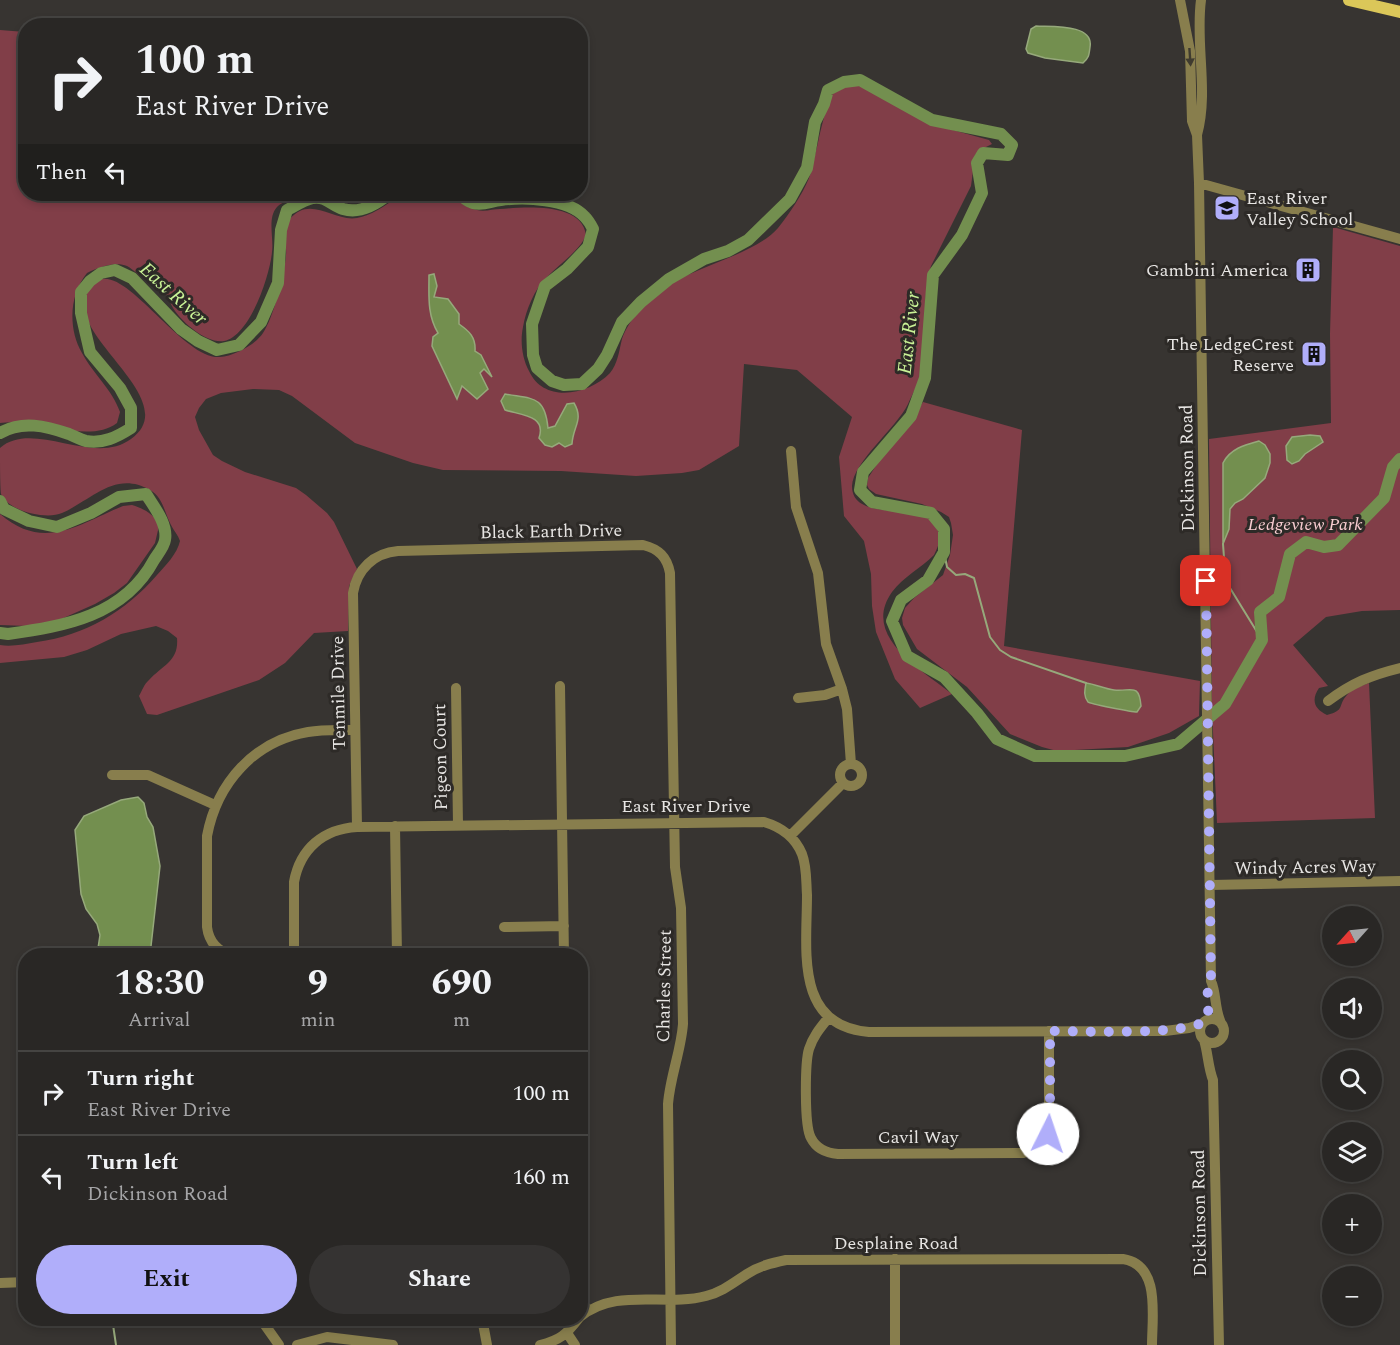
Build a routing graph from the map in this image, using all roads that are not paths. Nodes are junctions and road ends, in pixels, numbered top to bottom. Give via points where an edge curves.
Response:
1 (1180, 0) edge
2 (1201, 0) edge
3 (1349, 0) edge
4 (1400, 12) edge
5 (1197, 135) junction
6 (1199, 183) junction
7 (1400, 239) edge
8 (791, 452) dead end
9 (368, 563) joint
10 (671, 627) joint
11 (1400, 669) edge
12 (560, 686) dead end
13 (456, 688) dead end
14 (842, 689) junction
15 (798, 698) dead end
16 (1328, 701) dead end
17 (355, 730) junction
18 (851, 764) junction
19 (112, 775) dead end
20 (843, 783) junction
21 (215, 805) junction
22 (674, 822) junction
23 (562, 824) junction
24 (458, 825) junction
25 (395, 826) junction
26 (357, 827) junction
27 (790, 836) junction
28 (1400, 881) edge
29 (1211, 885) junction
30 (564, 926) junction
31 (504, 927) dead end
32 (217, 948) edge
33 (294, 948) edge
34 (397, 948) edge
35 (564, 948) edge
36 (1211, 981) junction
37 (829, 1017) junction
38 (1203, 1023) junction
39 (1222, 1030) junction
40 (1050, 1031) junction
41 (1165, 1031) junction
42 (1203, 1039) junction
43 (1213, 1080) junction
44 (895, 1260) junction
45 (18, 1283) edge
46 (0, 1284) edge
47 (670, 1299) junction
48 (588, 1312) edge
49 (266, 1326) edge
50 (484, 1326) edge
51 (573, 1326) edge
52 (567, 1333) junction
53 (279, 1345) edge
54 (297, 1345) edge
55 (393, 1345) edge
56 (487, 1345) edge
57 (540, 1345) edge
58 (575, 1345) edge
59 (671, 1345) edge
60 (895, 1345) edge
61 (1152, 1345) edge
62 (1219, 1345) edge

1 -> 5 street, Dickinson Road via 1190,51 1192,121
2 - 5 street, Dickinson Road via 1201,121
3 - 4 main road
5 - 6 street, Dickinson Road
6 - 7 street
6 - 29 street, Dickinson Road
8 - 14 street via 796,507 818,573 826,644
9 - 10 street, Black Earth Drive via 398,551 643,545 660,553 669,567
9 - 17 street, Tenmile Drive via 353,593
10 - 22 street, Charles Street
11 - 16 street via 1350,684
12 - 23 street
13 - 24 street, Pigeon Court
14 - 15 street
14 - 18 street
17 - 21 street via 309,732 271,745 236,772
17 - 26 street, Tenmile Drive
18 - 20 street via 842,768
18 - 20 street via 861,772 861,780 856,785
19 - 21 street via 148,775
20 - 27 street
21 - 32 street via 206,849 207,927
22 - 23 street, East River Drive
22 - 27 street, East River Drive via 764,822
22 - 47 street, Charles Street via 675,877 681,908 683,1024 668,1104
23 - 24 street, East River Drive
23 - 30 street
24 - 25 street, East River Drive
25 - 26 street, East River Drive
25 - 34 street
26 - 33 street, East River Drive via 337,830 319,839 299,864 294,882
27 - 37 street via 805,865 808,980 815,1000
28 - 29 street, Windy Acres Way
29 - 36 street, Dickinson Road
30 - 31 street
30 - 35 street
36 - 38 street, Dickinson Road
36 - 39 street, Dickinson Road
37 - 40 street via 848,1028 869,1032
37 - 40 street, Cavil Way via 808,1052 807,1126 818,1147 838,1154 1023,1153 1035,1149 1045,1140 1049,1128
38 - 39 street via 1216,1020
38 - 41 street
38 - 42 street
39 - 42 street via 1214,1042
39 - 43 street, Dickinson Road
40 - 41 street
41 - 42 street
42 - 43 street, Dickinson Road
43 - 62 street, Dickinson Road
44 - 47 street, Desplaine Road via 779,1261 760,1267 714,1293
44 - 60 street
44 - 61 street, Desplaine Road via 1129,1260 1142,1268 1150,1280
45 - 46 street
47 - 48 street, Desplaine Road via 619,1300
47 - 59 street, Charles Street
49 - 53 street
50 - 56 street
51 - 52 street
52 - 57 street
52 - 58 street
54 - 55 street via 327,1337

